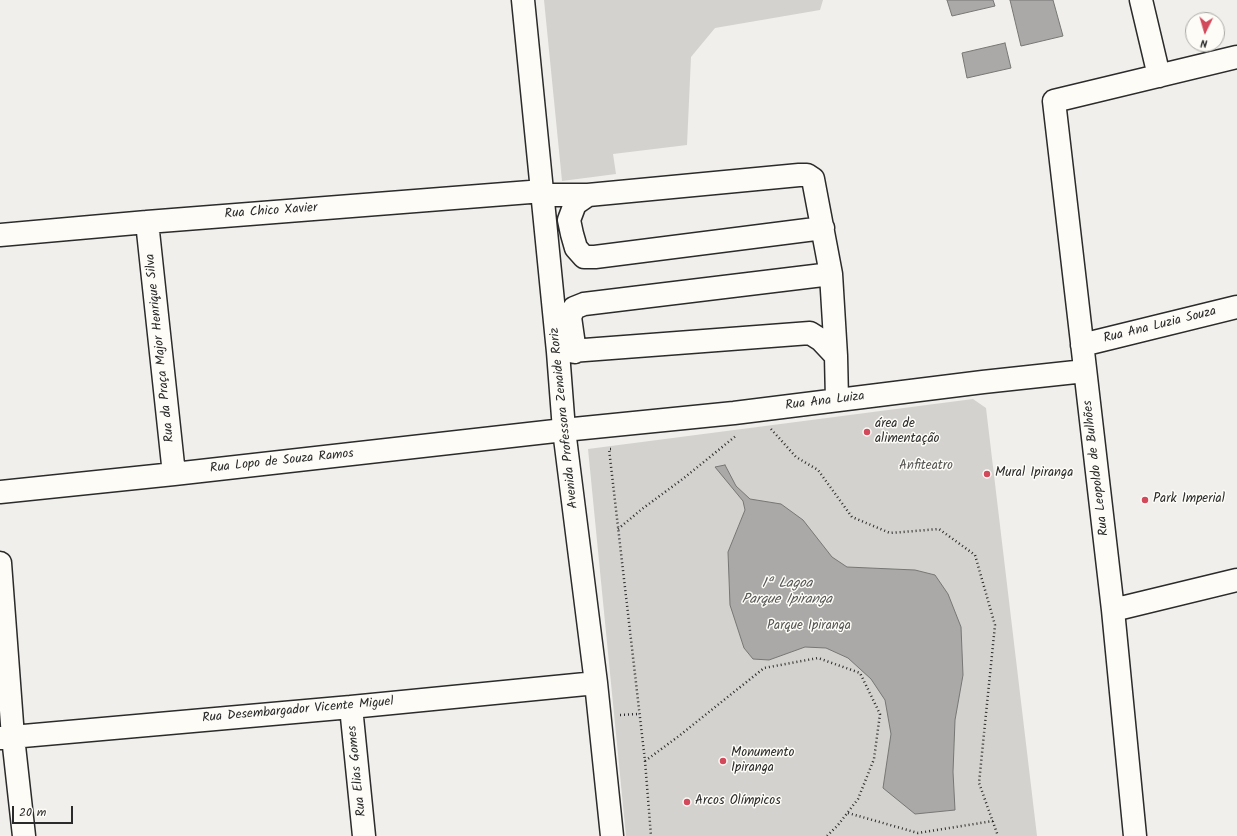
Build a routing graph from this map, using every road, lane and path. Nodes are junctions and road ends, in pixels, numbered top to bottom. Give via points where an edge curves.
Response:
1 (524, 0) edge
2 (1141, 0) edge
3 (1237, 57) edge
4 (1159, 76) junction
5 (543, 193) junction
6 (588, 195) junction
7 (147, 222) junction
8 (823, 228) junction
9 (0, 235) edge
10 (831, 274) junction
11 (1237, 307) edge
12 (1082, 345) junction
13 (567, 352) junction
14 (836, 356) junction
15 (1086, 371) junction
16 (837, 400) junction
17 (769, 427) dead end
18 (564, 430) junction
19 (731, 434) dead end
20 (616, 448) dead end
21 (174, 474) junction
22 (0, 492) edge
23 (618, 529) junction
24 (0, 563) edge
25 (1237, 580) edge
26 (1113, 610) junction
27 (596, 683) junction
28 (351, 707) junction
29 (7, 738) edge
30 (645, 761) junction
31 (848, 813) junction
32 (993, 820) junction
33 (24, 836) edge
34 (364, 836) edge
35 (612, 836) edge
36 (651, 836) edge
37 (827, 836) edge
38 (998, 836) edge
39 (1135, 836) edge

1 - 5 street, Avenida Professora Zenaide Roriz
2 - 4 street
3 - 4 street
4 - 12 street, Rua Leopoldo de Bulhões via 1054,101
5 - 6 street, Rua Chico Xavier
5 - 7 street, Rua Chico Xavier
5 - 13 street, Avenida Professora Zenaide Roriz
6 - 8 street, Rua Chico Xavier via 807,175 813,179
6 - 8 street via 575,204 569,220 576,248 584,257
7 - 9 street, Rua Chico Xavier
7 - 21 street, Rua da Praça Major Henrique Silva
8 - 10 street, Rua Chico Xavier
10 - 13 street via 584,304 574,308 570,317
10 - 14 street, Rua Chico Xavier
11 - 12 street, Rua Ana Luzia Souza
12 - 15 street, Rua Leopoldo de Bulhões
13 - 14 street via 810,333 822,340
13 - 18 street, Avenida Professora Zenaide Roriz
14 - 16 street, Rua Chico Xavier
15 - 16 street, Rua Ana Luiza
15 - 26 street, Rua Leopoldo de Bulhões
16 - 18 street, Rua Ana Luiza
17 - 32 path via 796,457 818,470 852,518 890,533 939,529 975,555 995,625 979,783
18 - 21 street, Rua Lopo de Souza Ramos
18 - 27 street, Avenida Professora Zenaide Roriz
19 - 23 path via 738,433
20 - 23 path via 609,449
21 - 22 street, Rua Lopo de Souza Ramos
23 - 30 path
24 - 29 street
25 - 26 street
26 - 39 street, Rua Leopoldo de Bulhões
27 - 28 street, Rua Desembargador Vicente Miguel
27 - 35 street, Avenida Professora Zenaide Roriz
28 - 29 street, Rua Desembargador Vicente Miguel
28 - 34 street, Rua Elias Gomes
29 - 33 street
30 - 31 path via 764,668 818,658 860,673 880,714 874,759 858,799
30 - 36 path
31 - 32 path via 918,833
31 - 37 path
32 - 38 path

